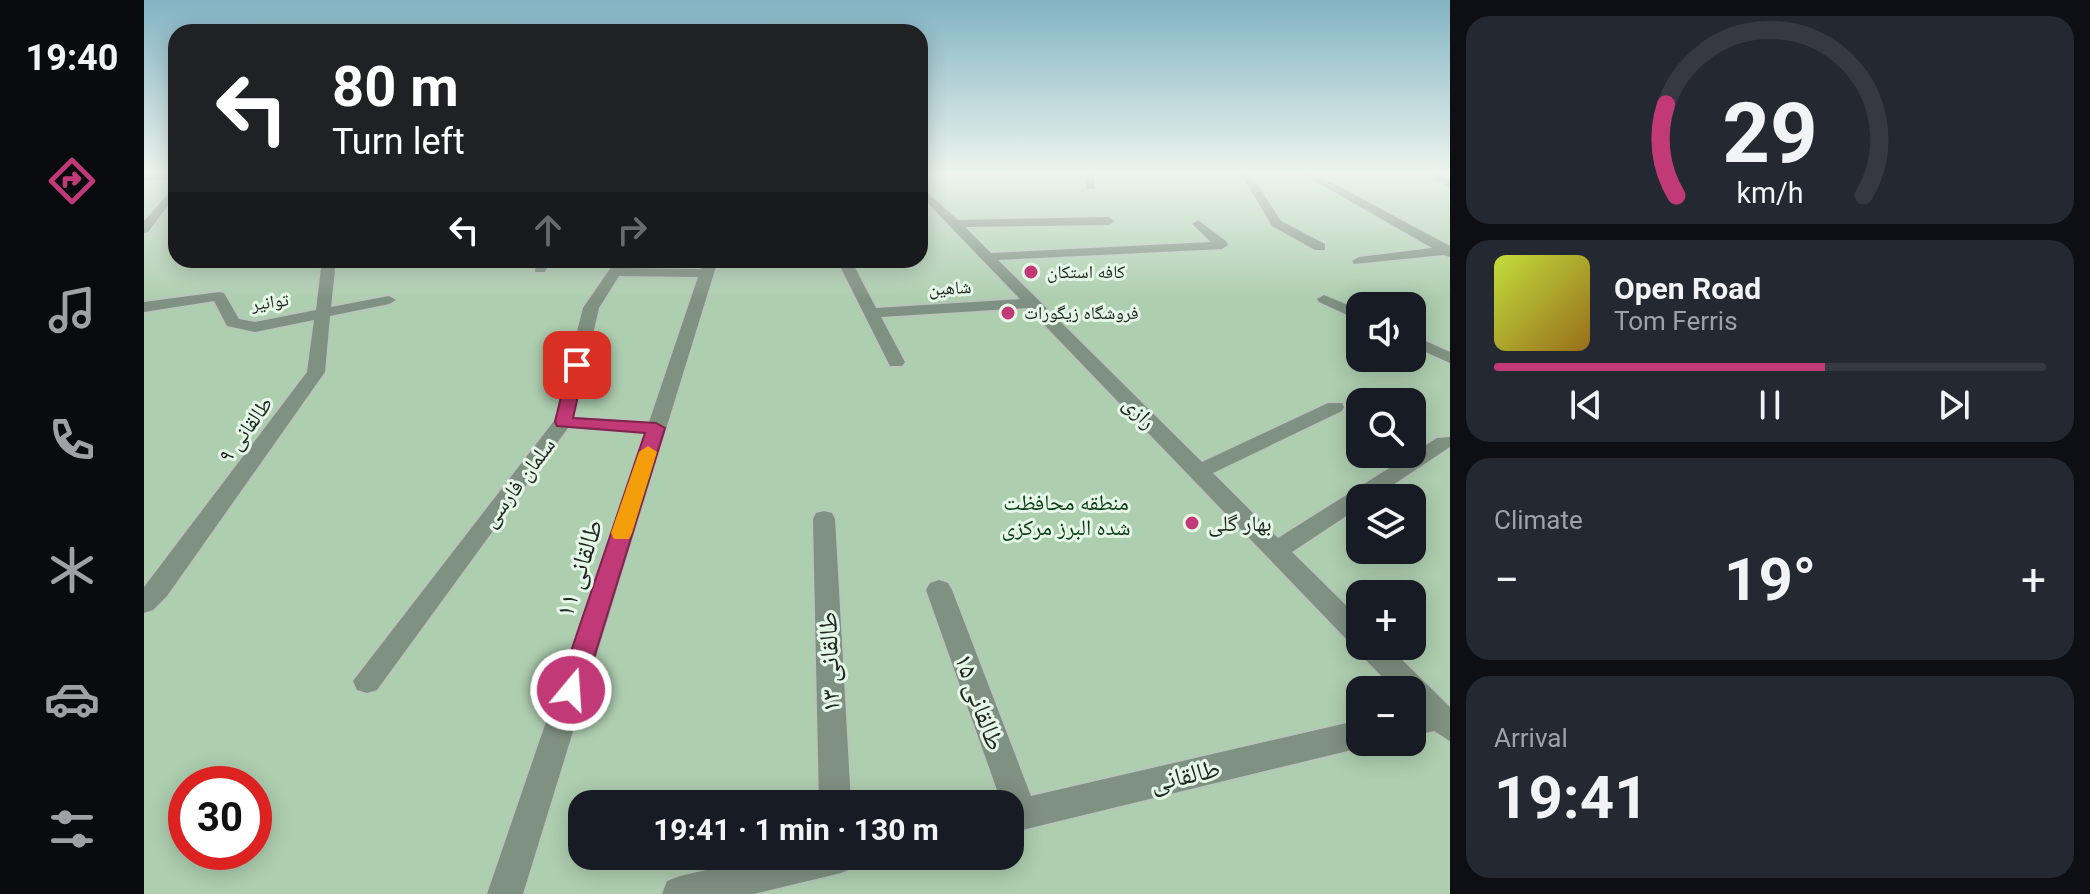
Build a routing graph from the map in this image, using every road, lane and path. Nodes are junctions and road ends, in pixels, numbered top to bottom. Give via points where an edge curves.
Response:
1 (947, 216) edge
2 (1272, 216) edge
3 (1384, 216) edge
4 (1109, 221) dead end
5 (955, 224) junction
6 (1198, 224) dead end
7 (1320, 247) dead end
8 (1449, 251) edge
9 (985, 257) junction
10 (1359, 261) dead end
11 (328, 268) edge
12 (618, 268) edge
13 (709, 268) edge
14 (848, 268) edge
15 (1324, 299) dead end
16 (389, 300) dead end
17 (1033, 303) junction
18 (144, 307) edge
19 (1346, 309) edge
20 (323, 313) junction
21 (869, 313) junction
22 (1426, 347) edge
23 (1450, 358) edge
24 (896, 362) dead end
25 (1335, 407) dead end
26 (563, 422) junction
27 (656, 428) junction
28 (1444, 442) dead end
29 (1199, 472) junction
30 (824, 519) dead end
31 (1276, 551) junction
32 (939, 590) dead end
33 (144, 603) edge
34 (1346, 622) edge
35 (1382, 660) edge
36 (367, 681) dead end
37 (1434, 722) edge
38 (1346, 737) edge
39 (834, 790) edge
40 (1007, 790) edge
41 (1024, 813) edge
42 (795, 870) edge
43 (743, 887) edge
44 (505, 894) edge
45 (680, 894) edge

1 - 5 street, رازی
2 - 7 street
3 - 8 street
4 - 5 street
5 - 9 street, رازی
6 - 9 street via 1222,245
8 - 10 street
9 - 17 street, رازی
11 - 20 street, طالقانی ۹
12 - 26 street, سلمان فارسی via 591,308
13 - 27 street, طالقانی ۱۱
14 - 21 street
15 - 19 street
16 - 20 street
17 - 21 street, شاهین
17 - 29 street, رازی
18 - 20 street, توانیر via 219,296 233,323 255,327
20 - 33 street, طالقانی ۹ via 316,372
21 - 24 street
22 - 23 street
25 - 29 street
26 - 27 street
26 - 36 street, سلمان فارسی
27 - 44 street, طالقانی ۱۱
28 - 31 street
29 - 31 street, رازی
30 - 39 street, طالقانی ۱۳
31 - 34 street, رازی
32 - 40 street, طالقانی ۱۵
35 - 37 street
38 - 41 street, طالقانی
42 - 43 street
43 - 45 street

